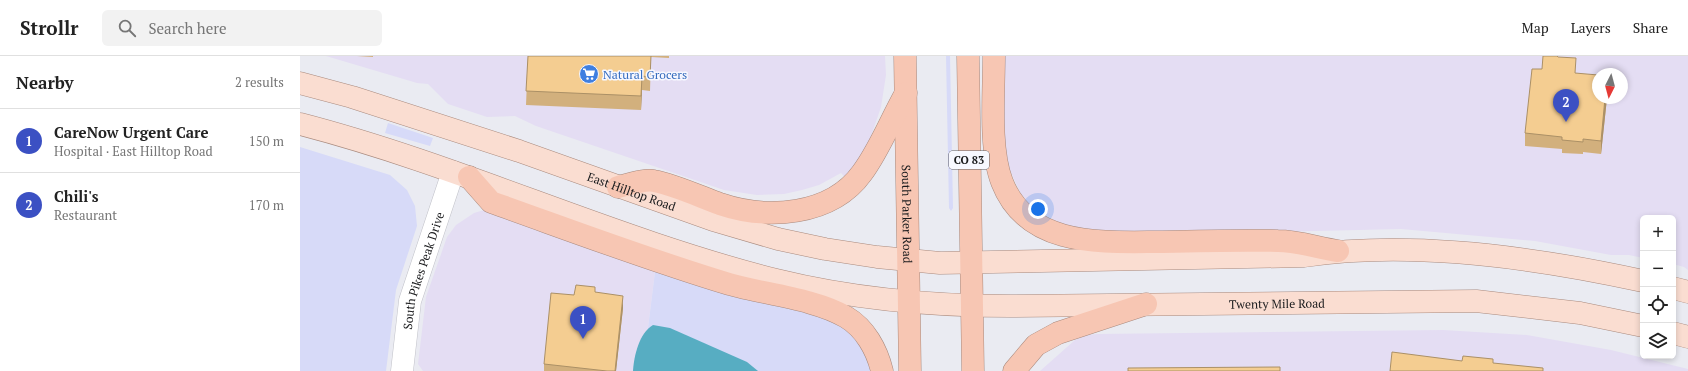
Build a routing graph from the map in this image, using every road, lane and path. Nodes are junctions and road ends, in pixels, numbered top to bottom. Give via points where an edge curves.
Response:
1 (905, 56) edge
2 (968, 56) edge
3 (994, 56) edge
4 (300, 83) edge
5 (906, 93) junction
6 (300, 124) edge
7 (461, 174) junction
8 (618, 187) junction
9 (1338, 251) junction
10 (909, 261) junction
11 (971, 263) junction
12 (1640, 280) edge
13 (1676, 289) edge
14 (1688, 292) edge
15 (910, 302) junction
16 (1146, 304) junction
17 (972, 306) junction
18 (1640, 325) edge
19 (1676, 334) edge
20 (1688, 338) edge
21 (402, 371) edge
22 (882, 371) edge
23 (910, 371) edge
24 (973, 371) edge
25 (1014, 371) edge

1 - 5 highway, South Parker Road
2 - 11 highway, CO 83
3 - 9 highway via 997,166 1011,200 1039,225 1059,235 1093,242 1280,240
4 - 8 main road, East Hilltop Road via 357,98 519,151
5 - 8 highway via 862,174 845,191 818,205 786,212 764,213 724,205 653,181
5 - 10 highway, South Parker Road
6 - 7 main road
7 - 15 main road via 702,258 756,274 800,285
7 - 21 street, South Pikes Peak Drive via 414,285 407,316
7 - 22 highway via 491,202 730,284 839,313 851,320 864,333 875,350
8 - 10 main road, East Hilltop Road via 713,220 778,239 835,251
9 - 11 main road via 1304,256
9 - 12 main road via 1426,252 1491,257 1583,268
10 - 11 main road, East Hilltop Road
10 - 15 highway, South Parker Road
11 - 17 highway, CO 83
13 - 14 main road
15 - 17 main road, Twenty Mile Road
15 - 23 highway, South Parker Road
16 - 17 main road, Twenty Mile Road
16 - 18 main road, Twenty Mile Road via 1476,301 1573,312
16 - 25 highway via 1058,333 1036,345
17 - 24 highway, CO 83
19 - 20 main road

